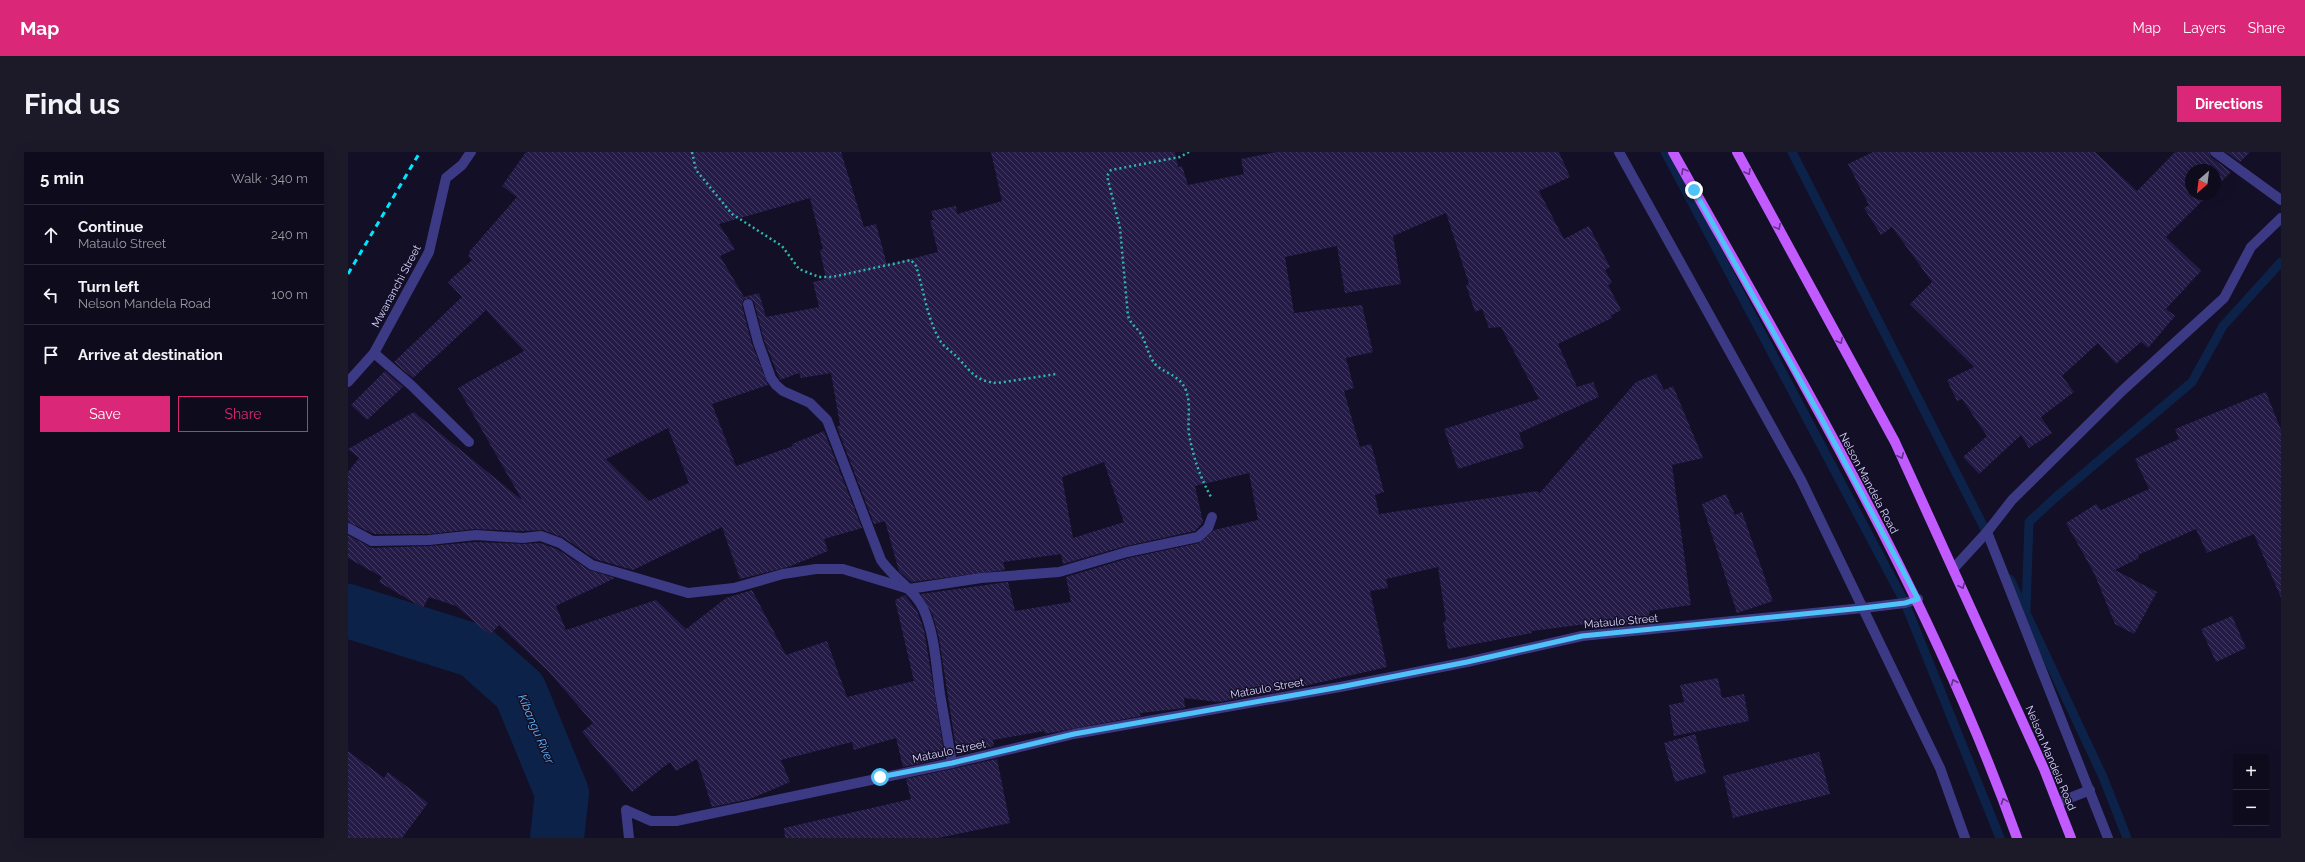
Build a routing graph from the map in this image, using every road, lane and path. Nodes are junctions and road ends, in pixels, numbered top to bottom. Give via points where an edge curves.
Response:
1 (471, 152) edge
2 (692, 152) edge
3 (1189, 152) edge
4 (1619, 152) edge
5 (1673, 152) edge
6 (1737, 152) edge
7 (2214, 152) edge
8 (2281, 200) edge
9 (2281, 218) edge
10 (748, 304) dead end
11 (374, 353) junction
12 (1056, 374) dead end
13 (348, 382) edge
14 (469, 442) dead end
15 (1212, 517) joint
16 (348, 528) edge
17 (1987, 532) junction
18 (1954, 568) junction
19 (909, 589) junction
20 (1918, 599) junction
21 (1863, 608) junction
22 (952, 763) junction
23 (2090, 790) junction
24 (2057, 803) junction
25 (629, 838) edge
26 (1965, 838) edge
27 (2018, 838) edge
28 (2071, 838) edge
29 (2108, 838) edge

1 - 11 street, Mwananchi Street via 462,165 446,178 429,252
2 - 12 path via 696,170 732,214 782,246 799,269 819,277 832,277 911,260 916,266 938,335 970,373 989,382 998,383
3 - 15 path via 1180,157 1111,170 1107,176 1120,228 1130,323 1141,335 1157,366 1175,375 1185,388 1190,404 1189,432 1200,478 1211,497
4 - 21 street via 1679,256 1801,480
20 -> 5 main road, Nelson Mandela Road via 1818,412
6 -> 18 main road, Nelson Mandela Road via 1895,442
7 - 8 street
9 - 17 street via 2251,247 2224,298 2123,390 2012,500
10 - 19 street via 771,378 783,391 810,403 827,420 881,560 889,573
11 - 13 street, Mwananchi Street
11 - 14 street
15 - 19 street via 1208,528 1198,537 1128,552 1059,572 981,578
16 - 19 street via 372,541 429,540 476,535 523,538 541,536 560,543 592,565 688,594 734,588 783,574 816,569 843,569
17 - 18 street
17 - 23 street
18 -> 24 main road, Nelson Mandela Road
19 - 22 street via 922,607 929,625
20 - 21 street, Mataulo Street
27 -> 20 main road, Nelson Mandela Road via 1999,787
21 - 22 street, Mataulo Street via 1582,636 1340,687 1074,734
21 - 26 street via 1940,768
22 - 25 street, Mataulo Street via 676,821 651,821 626,810
23 - 24 street
23 - 29 street
24 - 28 main road, Nelson Mandela Road

